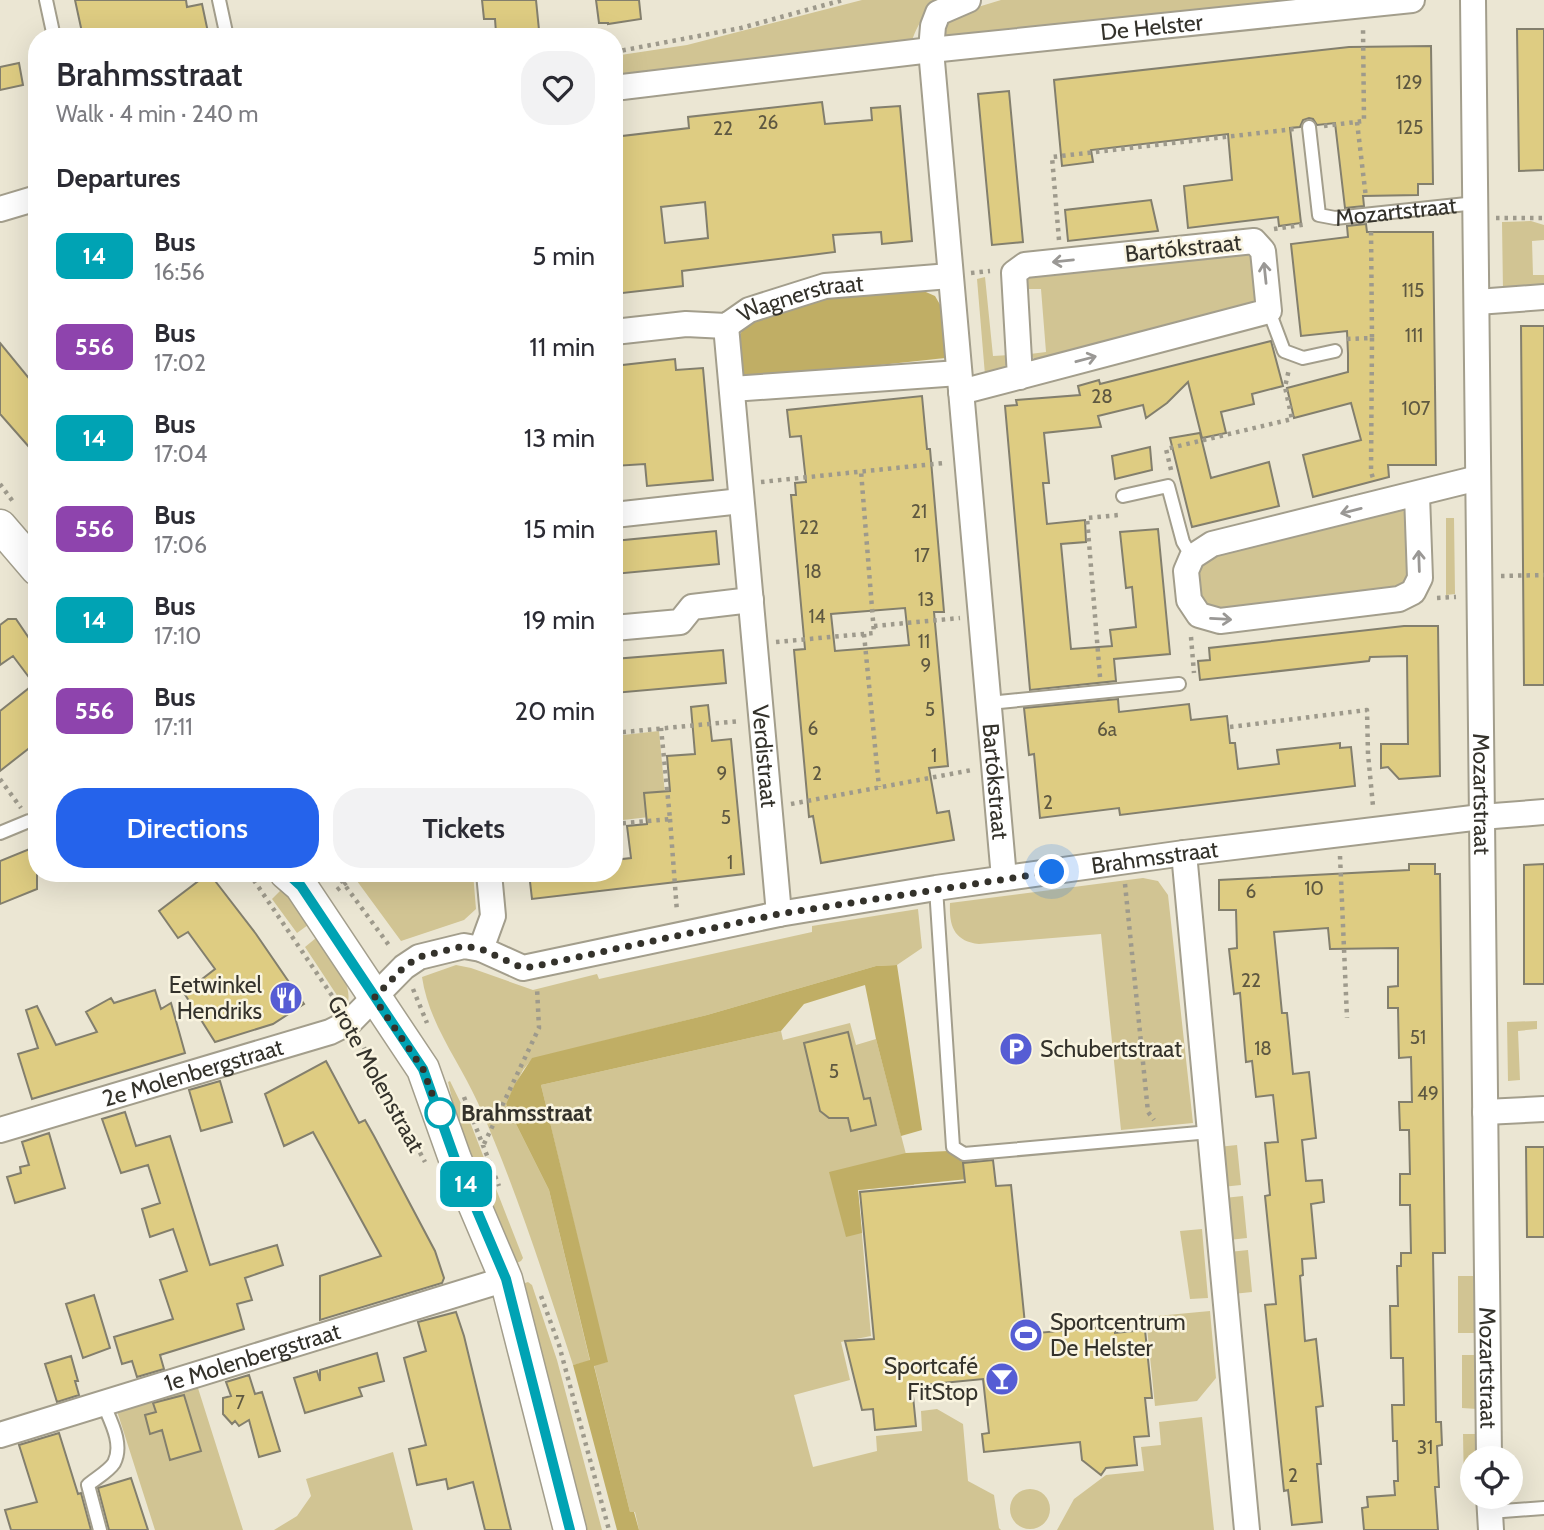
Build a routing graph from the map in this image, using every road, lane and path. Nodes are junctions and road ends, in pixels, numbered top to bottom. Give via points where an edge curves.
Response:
1 (46, 0) edge
2 (219, 0) edge
3 (843, 0) edge
4 (968, 0) edge
5 (1412, 0) edge
6 (1474, 0) edge
7 (1363, 5) junction
8 (52, 28) edge
9 (225, 28) edge
10 (623, 50) edge
11 (931, 50) junction
12 (623, 87) edge
13 (1357, 122) junction
14 (1310, 127) junction
15 (28, 201) edge
16 (0, 209) edge
17 (1476, 210) junction
18 (1369, 214) junction
19 (1319, 215) junction
20 (1544, 218) edge
21 (1254, 240) junction
22 (1061, 261) junction
23 (1018, 269) junction
24 (950, 276) junction
25 (1544, 297) edge
26 (1477, 302) junction
27 (1269, 311) junction
28 (726, 326) junction
29 (623, 331) edge
30 (1372, 338) junction
31 (1335, 351) joint
32 (1292, 355) junction
33 (1020, 377) junction
34 (960, 383) junction
35 (732, 389) junction
36 (967, 461) junction
37 (860, 471) junction
38 (1478, 478) junction
39 (1168, 486) junction
40 (740, 493) junction
41 (1417, 495) junction
42 (1123, 496) joint
43 (1380, 504) junction
44 (623, 513) edge
45 (0, 526) edge
46 (1192, 557) junction
47 (28, 559) edge
48 (1544, 575) edge
49 (1479, 585) junction
50 (1413, 592) junction
51 (751, 600) junction
52 (1199, 615) junction
53 (981, 617) junction
54 (874, 626) junction
55 (623, 627) edge
56 (864, 634) junction
57 (755, 644) junction
58 (1179, 684) joint
59 (1101, 692) junction
60 (989, 703) junction
61 (762, 719) junction
62 (1230, 727) dead end
63 (661, 728) junction
64 (623, 732) edge
65 (994, 766) junction
66 (0, 779) edge
67 (879, 787) junction
68 (769, 808) junction
69 (1544, 812) edge
70 (1481, 817) junction
71 (670, 819) junction
72 (28, 820) edge
73 (28, 821) edge
74 (623, 823) edge
75 (1376, 830) junction
76 (0, 833) edge
77 (1340, 834) junction
78 (1184, 853) junction
79 (1124, 862) junction
80 (1004, 878) junction
81 (255, 882) edge
82 (296, 882) edge
83 (347, 882) edge
84 (490, 882) edge
85 (936, 888) junction
86 (338, 890) dead end
87 (779, 914) junction
88 (679, 935) junction
89 (481, 949) junction
90 (536, 966) junction
91 (374, 998) junction
92 (1347, 1018) dead end
93 (350, 1023) junction
94 (1544, 1109) edge
95 (1485, 1112) junction
96 (0, 1130) edge
97 (1210, 1132) junction
98 (1161, 1137) junction
99 (484, 1144) dead end
100 (428, 1168) dead end
101 (506, 1279) junction
102 (103, 1403) junction
103 (0, 1435) edge
104 (1489, 1446) edge
105 (1544, 1508) edge
106 (1490, 1513) edge
107 (100, 1530) edge
108 (570, 1530) edge
109 (1247, 1530) edge

1 - 8 lane
2 - 9 lane
3 - 10 path via 741,28
4 - 11 street via 938,13
5 - 7 street, De Helster
6 - 17 street, Mozartstraat
7 - 11 street, De Helster
7 - 13 path via 1364,121
11 - 12 street, De Helster
11 - 24 street, Bartókstraat
13 - 14 path
13 - 18 path
14 - 19 lane, Mozartstraat
14 - 22 path via 1052,157
15 - 16 street
17 - 18 lane, Mozartstraat
17 - 20 path, Mozartstraat
17 - 26 street, Mozartstraat
18 - 19 lane, Mozartstraat
18 - 30 path
19 - 21 path via 1306,225 1268,230
21 -> 22 street, Bartókstraat
27 -> 21 street, Bartókstraat via 1263,251
22 - 23 street, Bartókstraat
23 - 24 path
23 - 33 street via 1014,273
24 - 28 street, Wagnerstraat via 825,286 749,310
24 - 34 street, Bartókstraat
25 - 26 street
26 - 38 street, Mozartstraat
27 - 32 lane via 1284,351
33 -> 27 street
28 - 29 street, Wagnerstraat via 686,324
28 - 35 street, Verdistraat
30 - 31 path via 1344,339
30 - 43 path via 1371,472
31 - 32 lane via 1303,358
32 - 39 path via 1285,387 1292,419 1166,449 1173,476
33 - 34 street
34 - 35 street
34 - 36 street, Bartókstraat
35 - 40 street, Verdistraat
36 - 37 path
36 - 53 street, Bartókstraat
37 - 40 path
37 - 54 path
38 - 41 street
38 - 49 street, Mozartstraat
39 - 42 lane
39 - 46 lane via 1183,542
40 - 44 street
40 - 51 street, Verdistraat
41 - 43 street
50 -> 41 street via 1420,578
42 - 59 path via 1119,515 1087,518
43 -> 46 street via 1212,544
45 - 47 street
46 - 52 street via 1186,571 1189,600
48 - 49 path
49 - 50 path via 1429,599
49 - 70 street, Mozartstraat
52 -> 50 street via 1220,621 1399,599
51 - 55 street via 692,607 680,622
51 - 57 street, Verdistraat
52 - 58 path via 1189,624 1195,679
53 - 54 path
53 - 60 street, Bartókstraat
54 - 56 path via 874,634
56 - 57 path
56 - 67 path
57 - 61 street, Verdistraat
58 - 59 lane
59 - 60 lane
60 - 65 street, Bartókstraat
61 - 63 path
61 - 68 street, Verdistraat
62 - 75 path via 1367,710
63 - 64 path
63 - 71 path
65 - 67 path
65 - 80 street, Bartókstraat
66 - 72 path
67 - 68 path
68 - 87 street, Verdistraat
69 - 70 street, Brahmsstraat
70 - 75 street, Brahmsstraat
70 - 95 street, Mozartstraat
71 - 74 path
71 - 88 path
73 - 76 lane
75 - 77 street, Brahmsstraat
77 - 78 street, Brahmsstraat
77 - 92 path
78 - 79 street, Brahmsstraat
78 - 97 street
79 - 80 street, Brahmsstraat
79 - 98 path via 1147,1112 1159,1126
80 - 85 street, Brahmsstraat
81 - 93 path, Grote Molenstraat
82 - 91 street, Grote Molenstraat
83 - 86 path
84 - 89 street via 493,916
85 - 87 street, Brahmsstraat
85 - 98 lane via 953,1147 964,1154
87 - 88 street, Brahmsstraat
88 - 90 street, Brahmsstraat
89 - 90 street, Brahmsstraat via 523,968
89 - 91 street, Brahmsstraat via 464,946 419,957
90 - 99 path via 539,1028
91 - 93 street, 2e Molenbergstraat
91 - 101 street, Grote Molenstraat via 423,1069
93 - 96 street, 2e Molenbergstraat
93 - 100 path, Grote Molenstraat
94 - 95 street
95 - 104 street, Mozartstraat
97 - 98 lane
97 - 109 street
101 - 102 street, 1e Molenbergstraat
101 - 108 street, Grote Molenstraat
102 - 103 street, 1e Molenbergstraat
102 - 107 lane via 115,1432 116,1449 113,1464 88,1485
105 - 106 lane

